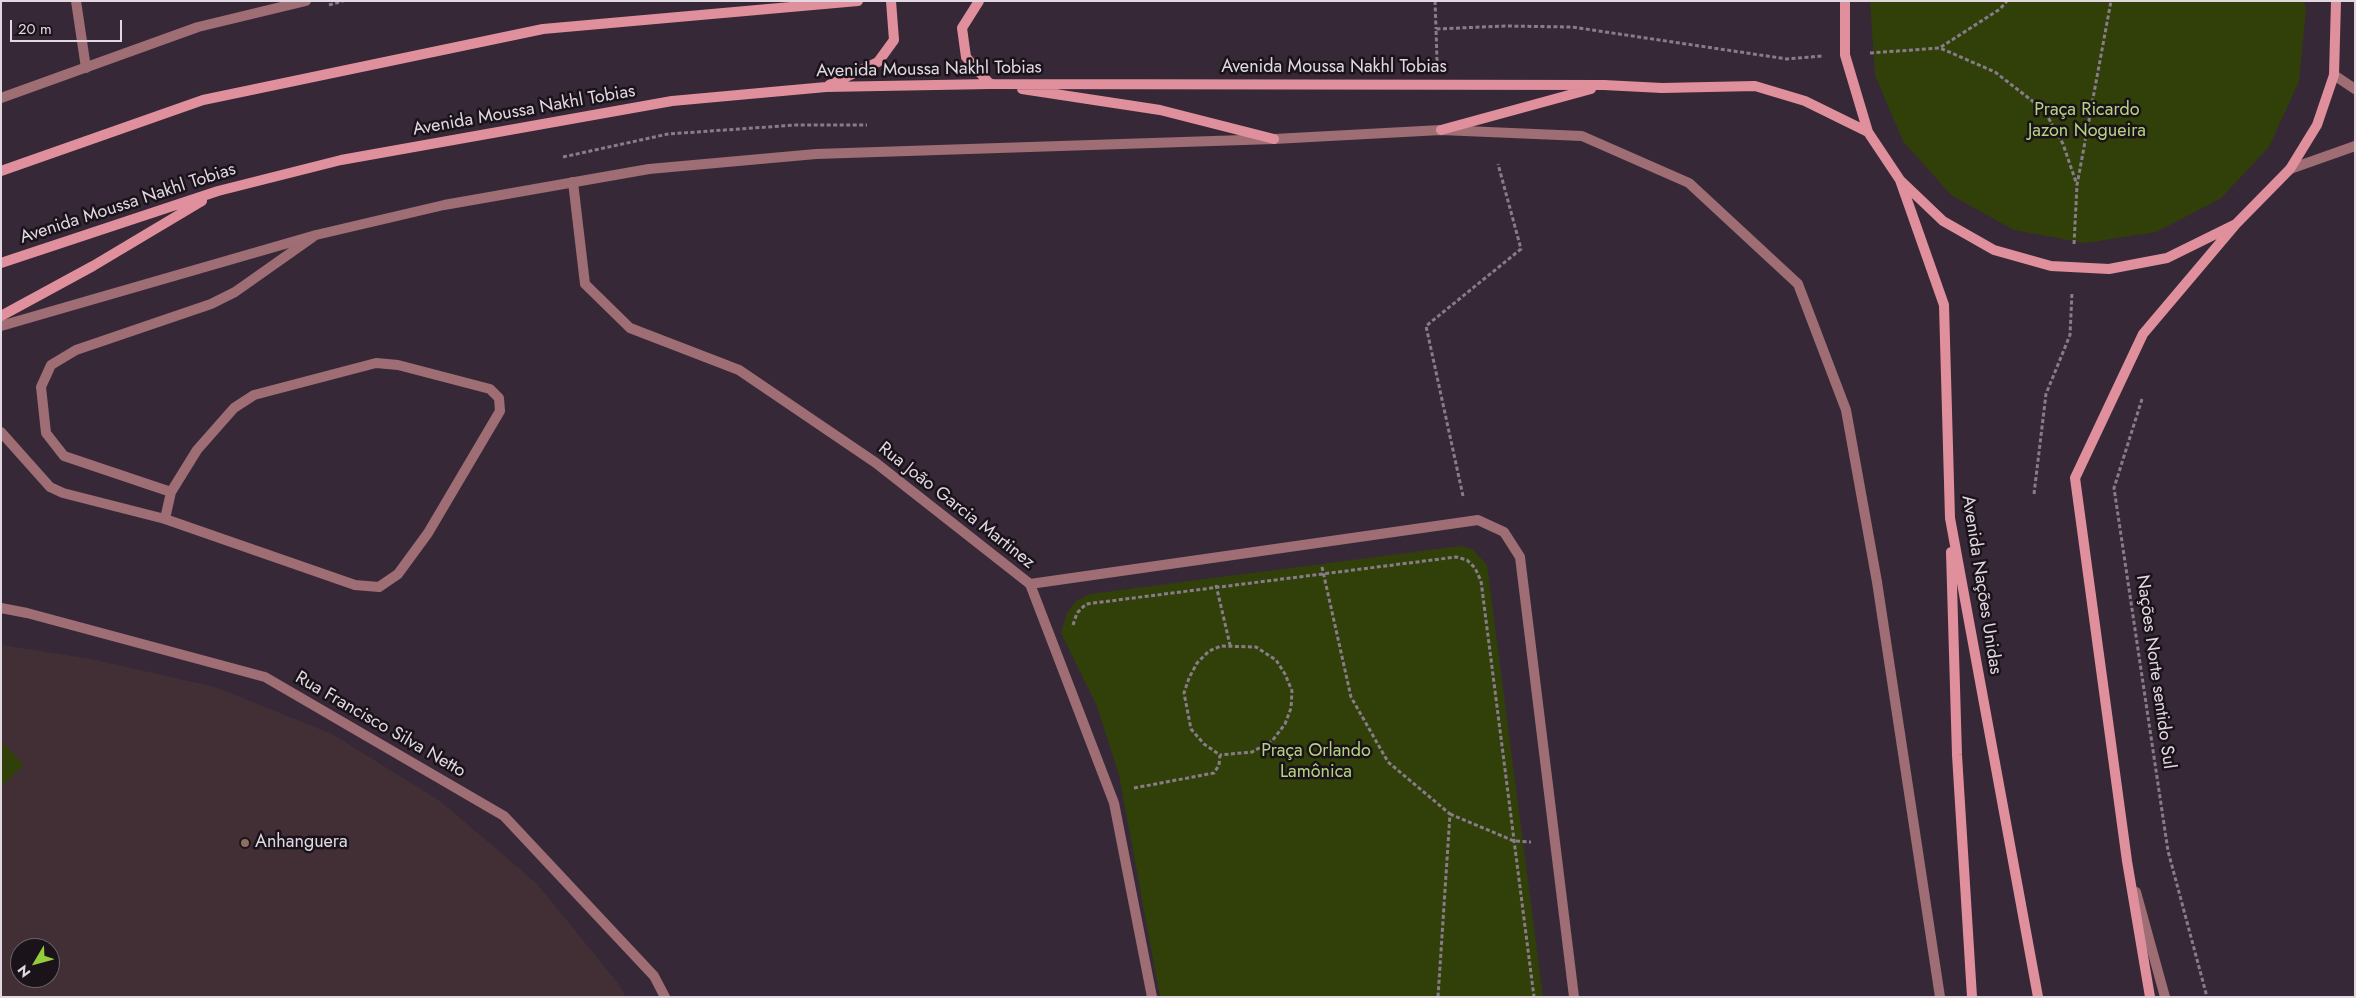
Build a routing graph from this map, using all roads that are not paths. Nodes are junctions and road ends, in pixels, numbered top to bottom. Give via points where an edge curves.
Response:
1 (76, 1) edge
2 (306, 1) edge
3 (858, 1) edge
4 (891, 1) edge
5 (979, 1) edge
6 (1845, 1) edge
7 (2336, 1) edge
8 (86, 68) junction
9 (2334, 75) junction
10 (990, 84) junction
11 (1604, 85) junction
12 (826, 87) junction
13 (2355, 89) edge
14 (1, 98) edge
15 (1441, 130) junction
16 (1868, 132) junction
17 (1274, 138) junction
18 (2355, 146) edge
19 (2290, 170) junction
20 (1, 171) edge
21 (1900, 180) junction
22 (573, 182) junction
23 (218, 191) junction
24 (2236, 224) junction
25 (316, 235) junction
26 (1, 263) edge
27 (1, 316) edge
28 (1, 326) edge
29 (1, 432) edge
30 (171, 492) junction
31 (165, 518) junction
32 (1950, 518) junction
33 (1030, 584) junction
34 (1, 608) edge
35 (2127, 861) junction
36 (665, 997) edge
37 (1152, 997) edge
38 (1574, 997) edge
39 (1940, 997) edge
40 (1972, 997) edge
41 (2038, 997) edge
42 (2150, 997) edge
43 (2165, 997) edge

1 - 8 street
2 - 8 street via 198,27
3 - 20 main road via 543,29 203,100
4 - 12 main road via 894,40 878,62
5 - 10 main road via 962,28 966,57
6 - 16 main road, Avenida Nações Unidas via 1845,55
7 - 9 main road, Avenida Nações Unidas
8 - 14 street
9 - 13 street
9 - 19 main road, Avenida Nações Unidas via 2317,125
10 - 11 main road, Avenida Moussa Nakhl Tobias
10 - 12 main road, Avenida Moussa Nakhl Tobias
10 - 17 main road via 1160,110
11 - 15 main road
11 - 16 main road, Avenida Moussa Nakhl Tobias via 1662,88 1754,86 1805,101
12 - 23 main road, Avenida Moussa Nakhl Tobias via 672,101 341,160
15 - 17 street
15 - 39 street via 1582,136 1689,184 1798,284 1846,410 1877,582
16 - 21 main road, Avenida Nações Unidas
17 - 22 street via 816,154 649,169
18 - 19 street
19 - 24 main road, Avenida Nações Unidas
21 - 24 main road, Avenida Nações Unidas via 1943,220 1994,250 2051,266 2109,269 2167,258
21 - 32 main road, Avenida Nações Unidas via 1944,305
22 - 25 street via 444,205
22 - 33 street, Rua João Garcia Martinez via 585,284 630,328 739,370 876,463
23 - 26 main road, Avenida Moussa Nakhl Tobias
23 - 27 main road via 93,266
24 - 35 main road, Avenida Nações Unidas via 2143,334 2075,478
25 - 28 street
25 - 30 street via 234,292 211,304 76,350 51,365 41,388 46,433 64,456
29 - 31 street via 50,487 63,494
30 - 31 street
30 - 31 street via 197,450 234,408 254,395 376,363 490,389 499,398 500,410 428,533 398,574 379,587 355,585
32 - 40 main road via 1956,755
32 - 41 main road, Avenida Nações Unidas
33 - 37 street, Rua João Garcia Martinez via 1114,803
33 - 38 street via 1478,520 1504,532 1520,557
34 - 36 street, Rua Francisco Silva Netto via 265,677 504,816 654,976
35 - 42 main road, Avenida Nações Unidas
35 - 43 street

